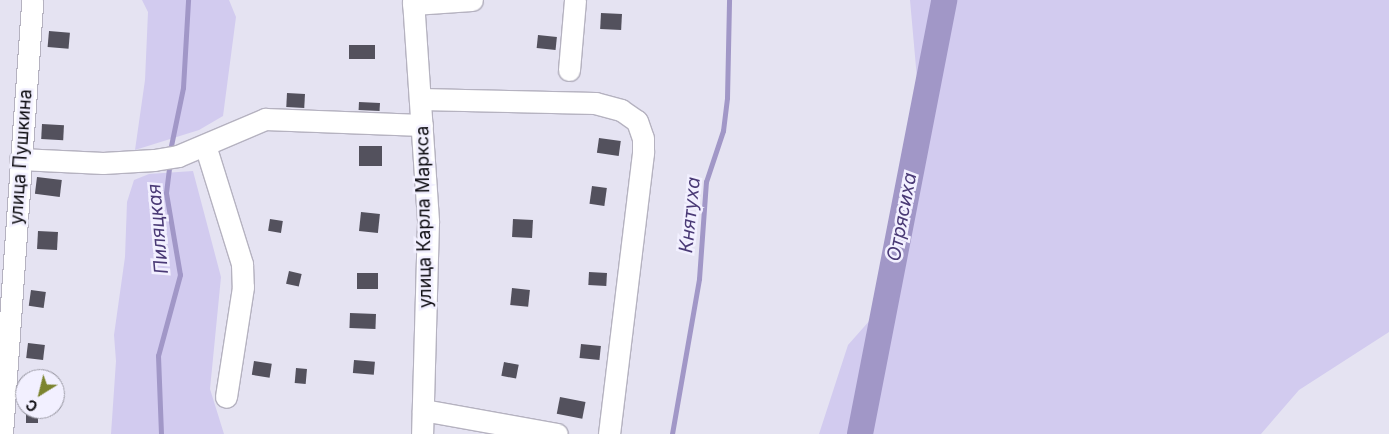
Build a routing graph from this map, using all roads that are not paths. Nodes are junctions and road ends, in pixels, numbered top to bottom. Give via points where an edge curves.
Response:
1 (32, 0) edge
2 (472, 0) edge
3 (575, 0) edge
4 (413, 2) edge
5 (569, 70) dead end
6 (421, 99) junction
7 (422, 125) junction
8 (205, 145) junction
9 (20, 159) junction
10 (6, 271) edge
11 (226, 397) dead end
12 (423, 410) junction
13 (2, 434) edge
14 (422, 434) edge
15 (557, 434) edge
16 (610, 434) edge

1 - 9 street, улица Пушкина
2 - 4 street
3 - 5 street
4 - 6 street, улица Карла Маркса
6 - 7 street, улица Карла Маркса
6 - 16 street via 594,103 620,110 637,120 644,138 643,153
7 - 8 street via 265,119
7 - 12 street, улица Карла Маркса via 429,266
8 - 9 street via 178,156 133,163
8 - 11 street via 242,264 243,287
9 - 10 street, улица Пушкина
10 - 13 street, улица Пушкина
12 - 14 street, улица Карла Маркса
12 - 15 street

